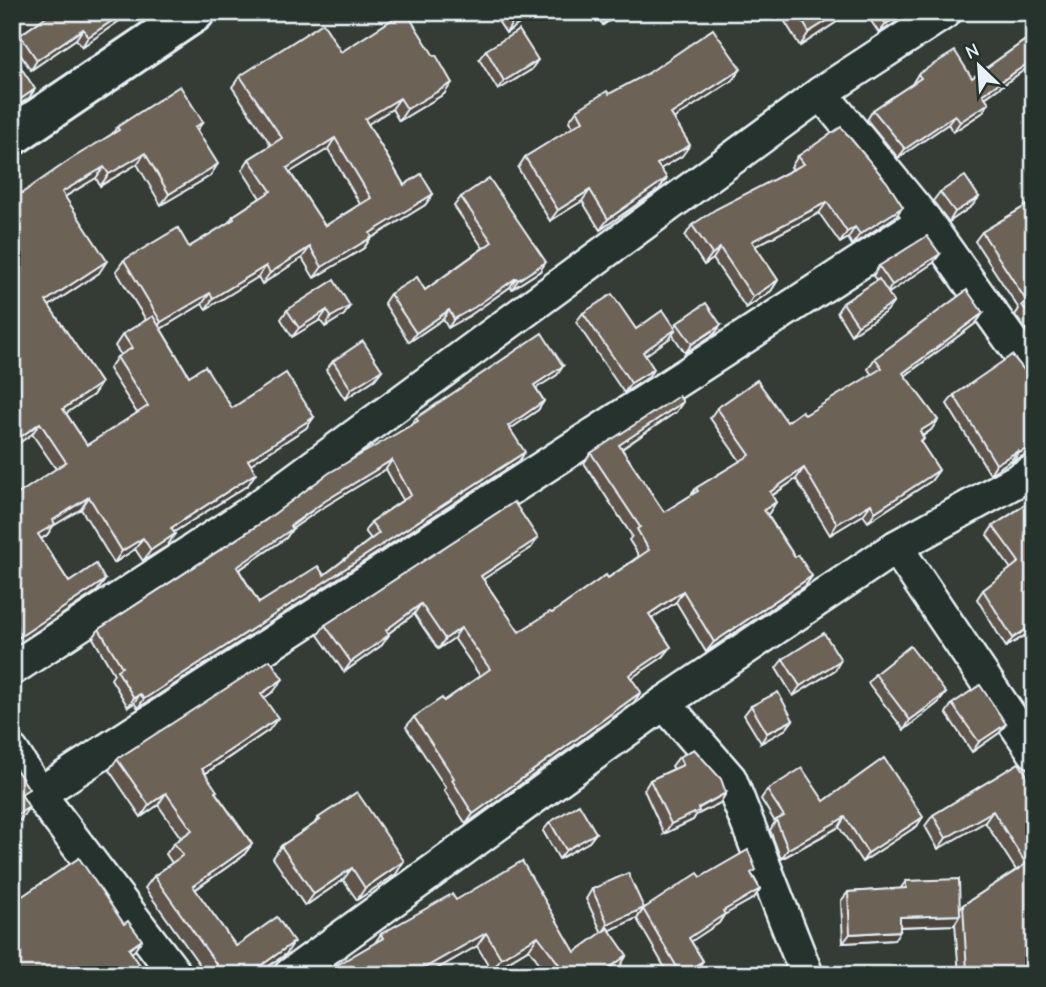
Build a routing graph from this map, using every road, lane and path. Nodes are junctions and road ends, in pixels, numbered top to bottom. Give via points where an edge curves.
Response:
1 (195, 12) edge
2 (946, 12) edge
3 (821, 93) junction
4 (12, 136) edge
5 (925, 220) junction
6 (1034, 373) edge
7 (1034, 471) edge
8 (896, 547) junction
9 (12, 668) edge
10 (664, 703) junction
11 (12, 751) edge
12 (1034, 752) edge
13 (39, 794) junction
14 (805, 970) dead end
15 (176, 975) edge
16 (290, 975) edge

1 - 4 main road
2 - 3 street
3 - 5 street
3 - 9 street via 250,513
5 - 6 street
5 - 13 street
7 - 8 street
8 - 10 street
8 - 12 street
10 - 14 street via 730,779
10 - 16 street
11 - 13 street
13 - 15 street

